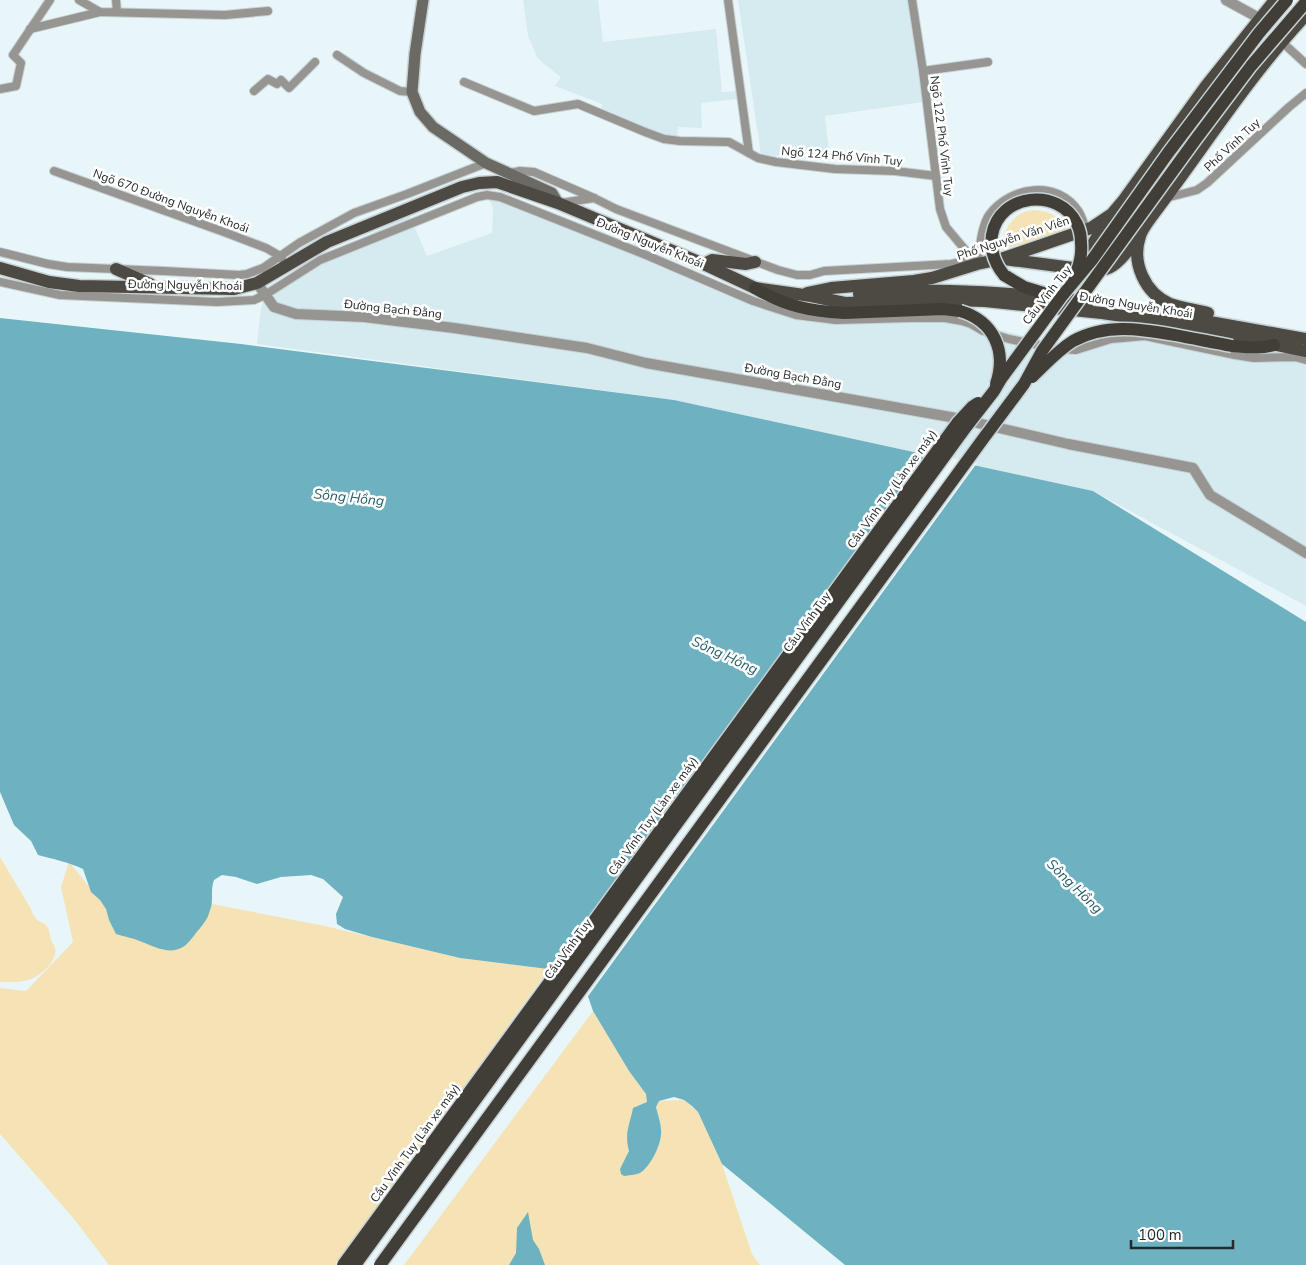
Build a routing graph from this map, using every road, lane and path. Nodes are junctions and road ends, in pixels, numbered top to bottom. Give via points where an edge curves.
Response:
1 (50, 0) edge
2 (79, 0) edge
3 (116, 0) edge
4 (423, 0) edge
5 (728, 0) edge
6 (912, 0) edge
7 (1226, 0) edge
8 (1275, 0) edge
9 (1288, 0) edge
10 (1306, 2) edge
11 (268, 11) dead end
12 (100, 12) junction
13 (118, 12) junction
14 (1306, 15) edge
15 (1259, 18) junction
16 (30, 29) junction
17 (1282, 42) junction
18 (337, 54) dead end
19 (315, 62) dead end
20 (988, 62) dead end
21 (1306, 64) edge
22 (923, 71) junction
23 (464, 82) dead end
24 (1206, 86) junction
25 (0, 89) edge
26 (254, 92) dead end
27 (412, 92) junction
28 (1306, 93) edge
29 (1234, 104) junction
30 (1188, 110) junction
31 (1217, 127) junction
32 (749, 153) junction
33 (486, 163) junction
34 (54, 171) dead end
35 (510, 173) junction
36 (936, 176) junction
37 (594, 198) junction
38 (1165, 198) junction
39 (558, 203) junction
40 (1112, 214) junction
41 (1086, 230) junction
42 (1140, 236) junction
43 (0, 252) edge
44 (1002, 259) junction
45 (284, 260) junction
46 (755, 262) junction
47 (977, 264) junction
48 (706, 265) junction
49 (0, 268) edge
50 (1088, 268) junction
51 (116, 269) junction
52 (0, 282) edge
53 (257, 283) junction
54 (155, 286) junction
55 (755, 288) junction
56 (265, 295) junction
57 (806, 295) junction
58 (1061, 297) junction
59 (1291, 335) junction
60 (1306, 339) edge
61 (1274, 345) junction
62 (1306, 351) edge
63 (1306, 360) edge
64 (1024, 384) junction
65 (994, 391) junction
66 (1306, 553) edge
67 (343, 1265) edge
68 (355, 1265) edge
69 (380, 1265) edge
70 (390, 1265) edge

1 - 16 street
2 - 12 street
3 - 13 street
4 - 27 main road
5 - 32 street
6 - 22 street, Ngõ 122 Phố Vĩnh Tuy
7 - 15 street
8 - 15 main road, Phố Nguyễn Văn Viên
9 - 58 highway, Cầu Vĩnh Tuy, bridge via 1259,33 1092,260
10 - 64 highway, bridge via 1251,66 1196,138 1042,352
11 - 13 street via 225,15
12 - 13 street
12 - 16 street
14 - 17 main road
15 - 24 main road, Phố Nguyễn Văn Viên
16 - 25 street via 14,55 21,63 16,86
17 - 21 street
17 - 29 main road
18 - 27 street via 364,73 400,91
19 - 26 street via 289,88 280,80 277,84 268,79
20 - 22 street
22 - 36 street, Ngõ 122 Phố Vĩnh Tuy
23 - 32 street, Ngõ 124 Phố Vĩnh Tuy via 534,111 578,104 664,139 729,142
24 - 29 main road via 1206,92 1217,103 1225,107
24 - 30 main road, Phố Nguyễn Văn Viên
27 - 33 main road via 420,112 433,127
28 - 38 street, Phố Vĩnh Tuy via 1207,183 1197,190
29 - 31 main road
30 - 31 main road via 1198,109 1207,114
30 - 40 main road, Phố Nguyễn Văn Viên
31 - 38 main road
32 - 36 street, Ngõ 124 Phố Vĩnh Tuy via 776,162
33 - 35 main road
33 - 45 street, Đường Nguyễn Khoái via 354,213 299,243
34 - 45 street, Ngõ 670 Đường Nguyễn Khoái via 266,248
35 - 37 street, Đường Nguyễn Khoái via 534,172
35 - 39 main road via 552,193
36 - 47 street, Ngõ 122 Phố Vĩnh Tuy via 946,227
37 - 39 street
37 - 46 street, Đường Nguyễn Khoái
38 - 42 main road
39 - 45 main road, Đường Nguyễn Khoái via 497,182 479,182
39 - 48 main road, Đường Nguyễn Khoái
40 - 41 main road, Phố Nguyễn Văn Viên
40 - 50 main road via 1087,252
41 - 44 main road, Phố Nguyễn Văn Viên
41 - 47 street via 1080,213 1064,197 1049,191 1023,191 1004,200 988,216
42 - 50 main road via 1115,265
42 - 59 main road via 1137,251 1143,278 1164,300 1176,306 1284,329
43 - 51 street, Đường Nguyễn Khoái via 67,267
44 - 47 main road, Phố Nguyễn Văn Viên
44 - 50 main road
45 - 51 street, Đường Nguyễn Khoái via 239,275
45 - 53 main road, Đường Nguyễn Khoái
46 - 47 street, Đường Nguyễn Khoái via 797,275 967,261
46 - 48 main road via 712,260
47 - 57 main road, Phố Nguyễn Văn Viên via 932,278 831,288
48 - 55 main road, Đường Nguyễn Khoái
49 - 54 main road, Đường Nguyễn Khoái via 49,282 79,286
51 - 54 main road
52 - 56 street, Đường Nguyễn Khoái via 70,296 217,302 254,300
53 - 54 main road, Đường Nguyễn Khoái via 234,289
53 - 56 street, Đường Bạch Đằng
55 - 57 main road, Đường Nguyễn Khoái
55 - 65 highway, bridge via 776,300 807,309 833,312 943,309 971,315 992,332 997,344 999,372
56 - 63 street, Đường Nguyễn Khoái via 320,260 486,195 500,197 753,301 796,315 836,320 945,318 962,321 1008,339 1062,349 1076,350 1111,339 1145,336 1254,358 1295,357
56 - 66 street, Đường Bạch Đằng via 274,306 296,314 364,317 588,348 646,362 956,418 1193,468 1210,495
57 - 58 main road, Đường Nguyễn Khoái via 948,291
57 - 61 main road, Đường Nguyễn Khoái via 845,303 976,300 1046,307 1164,322
58 - 58 highway, bridge via 1077,271 1082,247 1076,223 1061,206 1047,201 1026,200 1015,204 1004,212 993,232 997,264 1004,275 1024,287
58 - 59 main road, Đường Nguyễn Khoái
58 - 65 highway, Cầu Vĩnh Tuy, bridge
59 - 60 main road, Đường Nguyễn Khoái
61 - 62 main road, Đường Nguyễn Khoái
61 - 64 highway, bridge via 1256,348 1232,346 1144,330 1102,330 1073,342
64 - 69 highway, bridge
64 - 70 highway, bridge via 1015,408
65 - 67 highway, Cầu Vĩnh Tuy (Làn xe máy), bridge via 958,422
65 - 68 highway, Cầu Vĩnh Tuy, bridge

